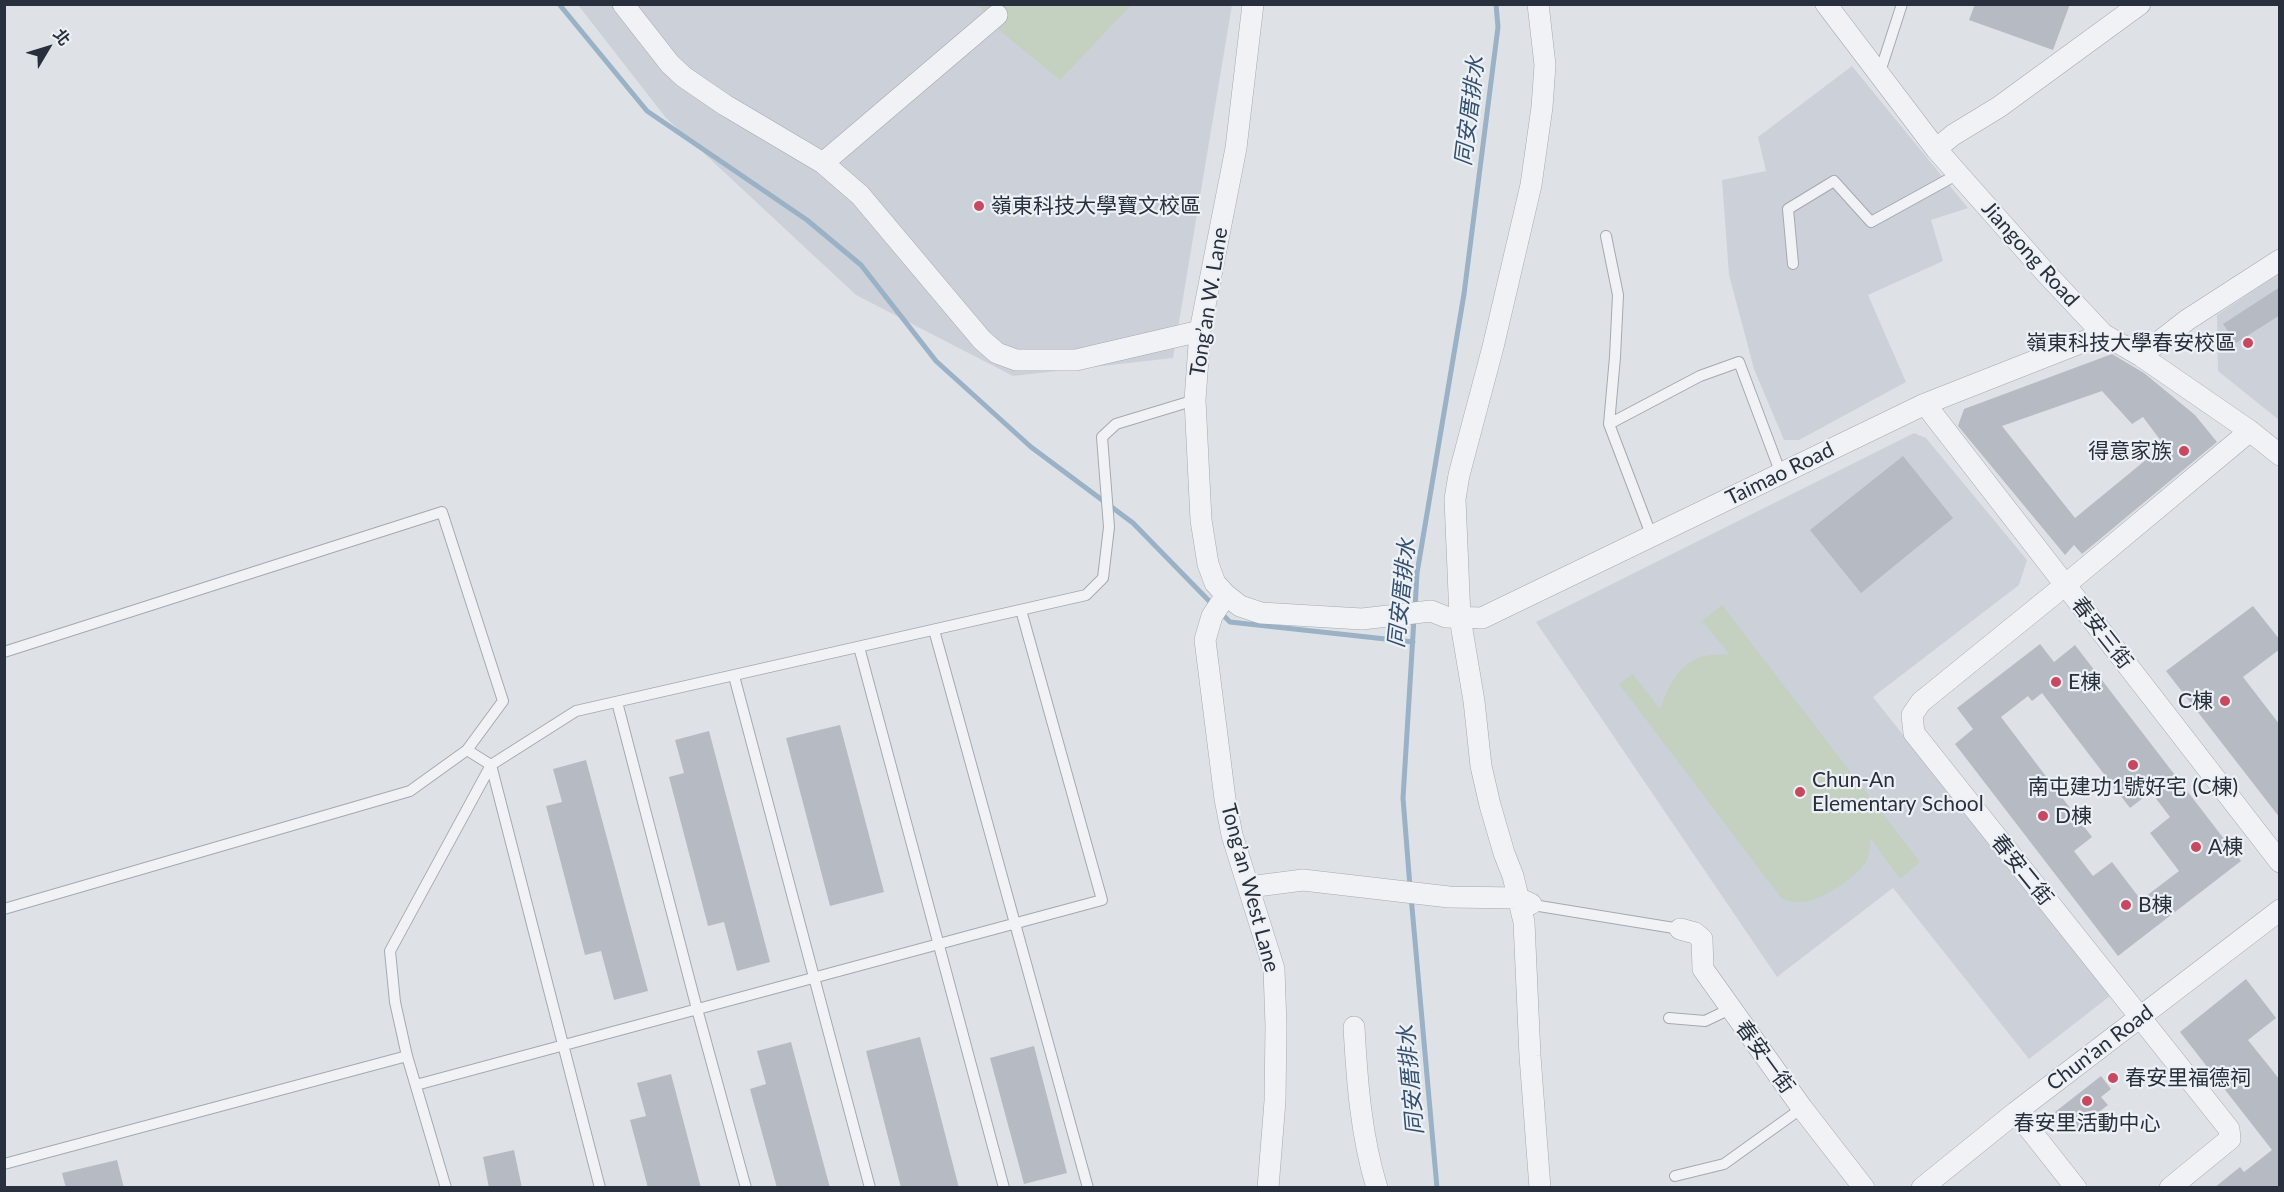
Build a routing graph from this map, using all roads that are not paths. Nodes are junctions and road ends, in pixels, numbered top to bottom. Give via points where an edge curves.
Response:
1 (623, 4) edge
2 (1253, 4) edge
3 (1538, 4) edge
4 (1826, 4) edge
5 (1902, 4) edge
6 (2140, 4) edge
7 (996, 15) dead end
8 (1880, 72) junction
9 (1936, 149) junction
10 (823, 163) junction
11 (1958, 174) junction
12 (1606, 236) dead end
13 (2280, 260) edge
14 (1793, 264) dead end
15 (1200, 331) junction
16 (2103, 334) junction
17 (2141, 356) junction
18 (1195, 400) junction
19 (1925, 404) junction
20 (1609, 424) junction
21 (2250, 431) junction
22 (2280, 455) edge
23 (1781, 474) junction
24 (1652, 537) junction
25 (2064, 586) junction
26 (1226, 595) junction
27 (1021, 610) junction
28 (1460, 618) junction
29 (934, 630) junction
30 (859, 647) junction
31 (4, 652) edge
32 (734, 676) junction
33 (617, 702) junction
34 (468, 750) junction
35 (491, 765) junction
36 (2280, 862) edge
37 (1249, 887) junction
38 (1526, 901) junction
39 (4, 909) edge
40 (2280, 910) edge
41 (1015, 923) junction
42 (1680, 928) joint
43 (939, 944) junction
44 (814, 977) junction
45 (697, 1009) junction
46 (1730, 1009) junction
47 (1669, 1018) dead end
48 (2140, 1018) junction
49 (1354, 1027) dead end
50 (562, 1046) junction
51 (407, 1056) junction
52 (416, 1085) junction
53 (1802, 1108) junction
54 (2016, 1112) junction
55 (4, 1164) edge
56 (1675, 1176) dead end
57 (446, 1188) edge
58 (600, 1188) edge
59 (746, 1188) edge
60 (870, 1188) edge
61 (1004, 1188) edge
62 (1088, 1188) edge
63 (1268, 1188) edge
64 (1377, 1188) edge
65 (1540, 1188) edge
66 (1864, 1188) edge
67 (1922, 1188) edge
68 (2076, 1188) edge
69 (2170, 1188) edge

1 - 10 street via 684,77
2 - 15 street, Tong’an W. Lane via 1236,148
3 - 28 street via 1545,65 1531,185 1458,475 1455,499
4 - 8 street, Jiangong Road
5 - 8 lane
6 - 9 street
7 - 10 street
8 - 9 street, Jiangong Road
9 - 11 street, Jiangong Road
10 - 15 street via 860,195 982,340 998,353 1016,360 1076,360
11 - 14 lane via 1871,222 1834,181 1788,209
11 - 16 street, Jiangong Road
12 - 20 lane via 1618,295
13 - 17 street via 2187,320
15 - 18 street, Tong’an W. Lane
16 - 17 street, Jiangong Road
16 - 19 street, Taimao Road
17 - 21 street, Jiangong Road
18 - 26 street, Tong’an W. Lane via 1208,564 1215,583
18 - 27 lane via 1116,424 1102,437 1109,527 1103,578 1086,595
19 - 23 street, Taimao Road
19 - 25 street, 春安三街
20 - 23 lane via 1700,376 1739,362
20 - 24 lane
21 - 22 street, Jiangong Road
21 - 25 street, 春安二街
23 - 24 street, Taimao Road
24 - 28 street, Taimao Road via 1482,618
25 - 36 street, 春安三街
25 - 48 street, 春安二街 via 1921,702 1911,715 1914,734
26 - 28 street via 1240,606 1261,613 1362,619 1431,610
26 - 37 street, Tong’an West Lane via 1212,616 1205,640 1232,835
27 - 29 lane
27 - 41 lane via 1102,900
28 - 38 street via 1481,766 1495,824
29 - 30 lane
29 - 41 lane
30 - 32 lane
30 - 43 lane
31 - 34 lane via 441,512 503,701
32 - 33 lane
32 - 44 lane
33 - 35 lane via 576,711
33 - 45 lane
34 - 35 lane
34 - 39 lane via 410,791
35 - 50 lane
35 - 51 lane via 390,951 395,1002
37 - 38 street via 1303,880 1449,897
37 - 63 street, Tong’an West Lane via 1274,969 1275,1101
38 - 42 lane
38 - 65 street via 1524,922
40 - 48 street, Chun’an Road
41 - 43 lane
41 - 62 lane
42 - 46 street, 春安一街 via 1702,939 1703,969
43 - 44 lane
43 - 61 lane
44 - 45 lane
44 - 60 lane
45 - 50 lane
45 - 59 lane
46 - 47 lane via 1704,1021
46 - 53 street, 春安一街
48 - 54 street, Chun’an Road
48 - 69 street, 春安二街 via 2229,1129 2230,1139
49 - 64 street via 1358,1094
50 - 52 lane
50 - 58 lane
51 - 52 lane
51 - 55 lane
52 - 57 lane
53 - 56 lane via 1724,1164
53 - 66 street, 春安一街
54 - 67 street, Chun’an Road
54 - 68 street

